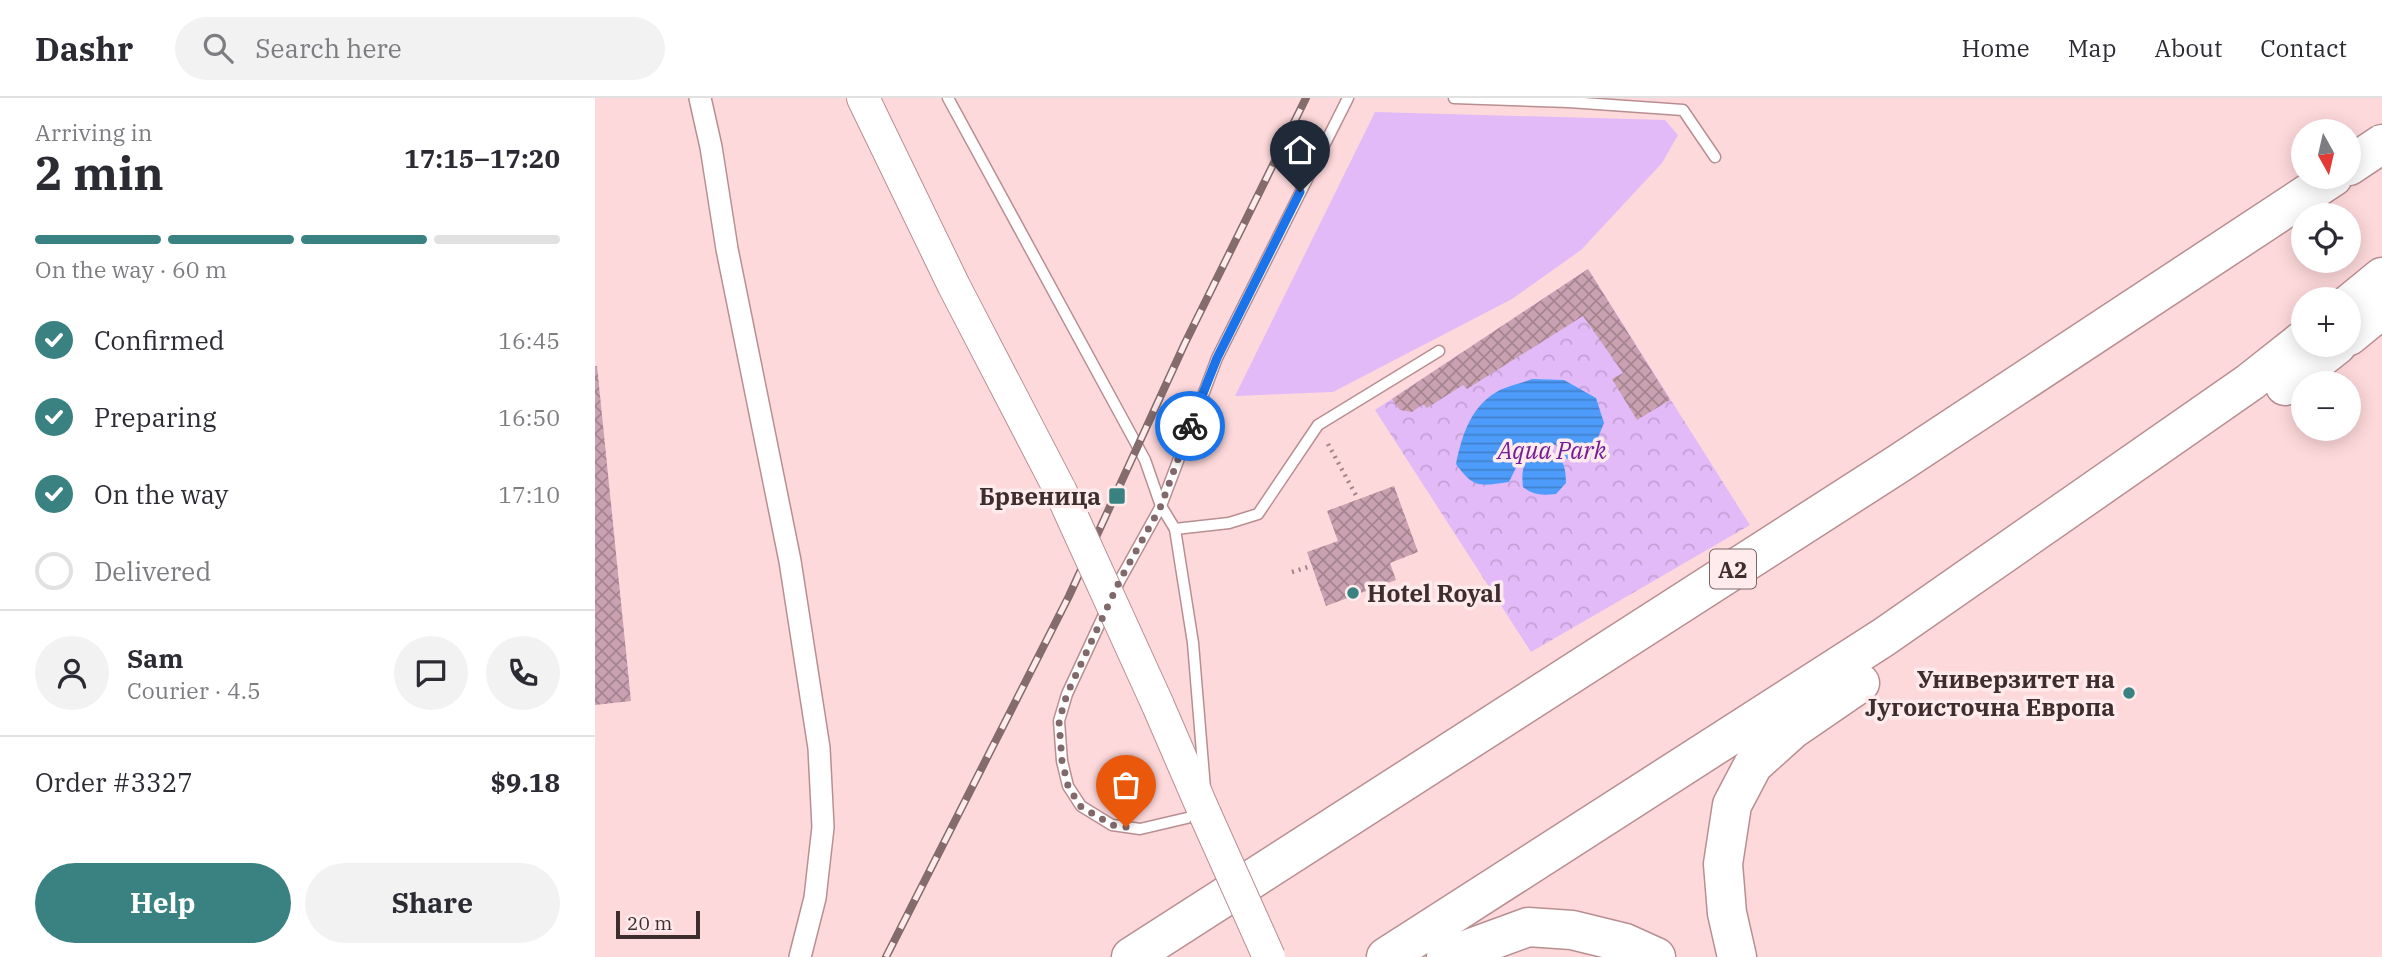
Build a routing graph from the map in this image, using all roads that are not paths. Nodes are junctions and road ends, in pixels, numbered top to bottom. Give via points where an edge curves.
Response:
1 (700, 98) edge
2 (863, 98) edge
3 (947, 98) edge
4 (1348, 98) edge
5 (1454, 98) edge
6 (2382, 144) edge
7 (1715, 157) dead end
8 (2361, 158) edge
9 (2315, 189) edge
10 (2382, 277) edge
11 (2361, 294) edge
12 (2382, 309) edge
13 (2361, 326) edge
14 (2291, 350) edge
15 (1439, 351) dead end
16 (2321, 357) edge
17 (1161, 506) junction
18 (1175, 529) junction
19 (1205, 814) junction
20 (800, 957) edge
21 (1131, 957) edge
22 (1269, 957) edge
23 (1386, 957) edge
24 (1446, 957) edge
25 (1656, 957) edge
26 (1737, 957) edge

1 - 20 street via 789,561 819,748 823,827 815,898
2 - 19 main road, bridge via 1060,490
3 - 17 lane via 1145,460
4 - 17 lane via 1217,358
5 - 7 lane via 1683,110
6 - 8 highway
9 - 21 highway, A2 via 1898,464
10 - 11 highway
12 - 13 highway
14 - 23 highway via 1884,638
15 - 18 lane via 1318,425 1258,514 1230,523
16 - 26 highway via 1793,729 1753,765 1732,805 1723,863
17 - 18 lane
17 - 19 lane via 1120,580 1067,694 1059,721 1062,761 1068,786 1080,806 1112,825 1140,829
18 - 19 lane via 1193,643 1206,777
19 - 22 main road, bridge
24 - 25 highway via 1528,927 1572,930 1625,943

